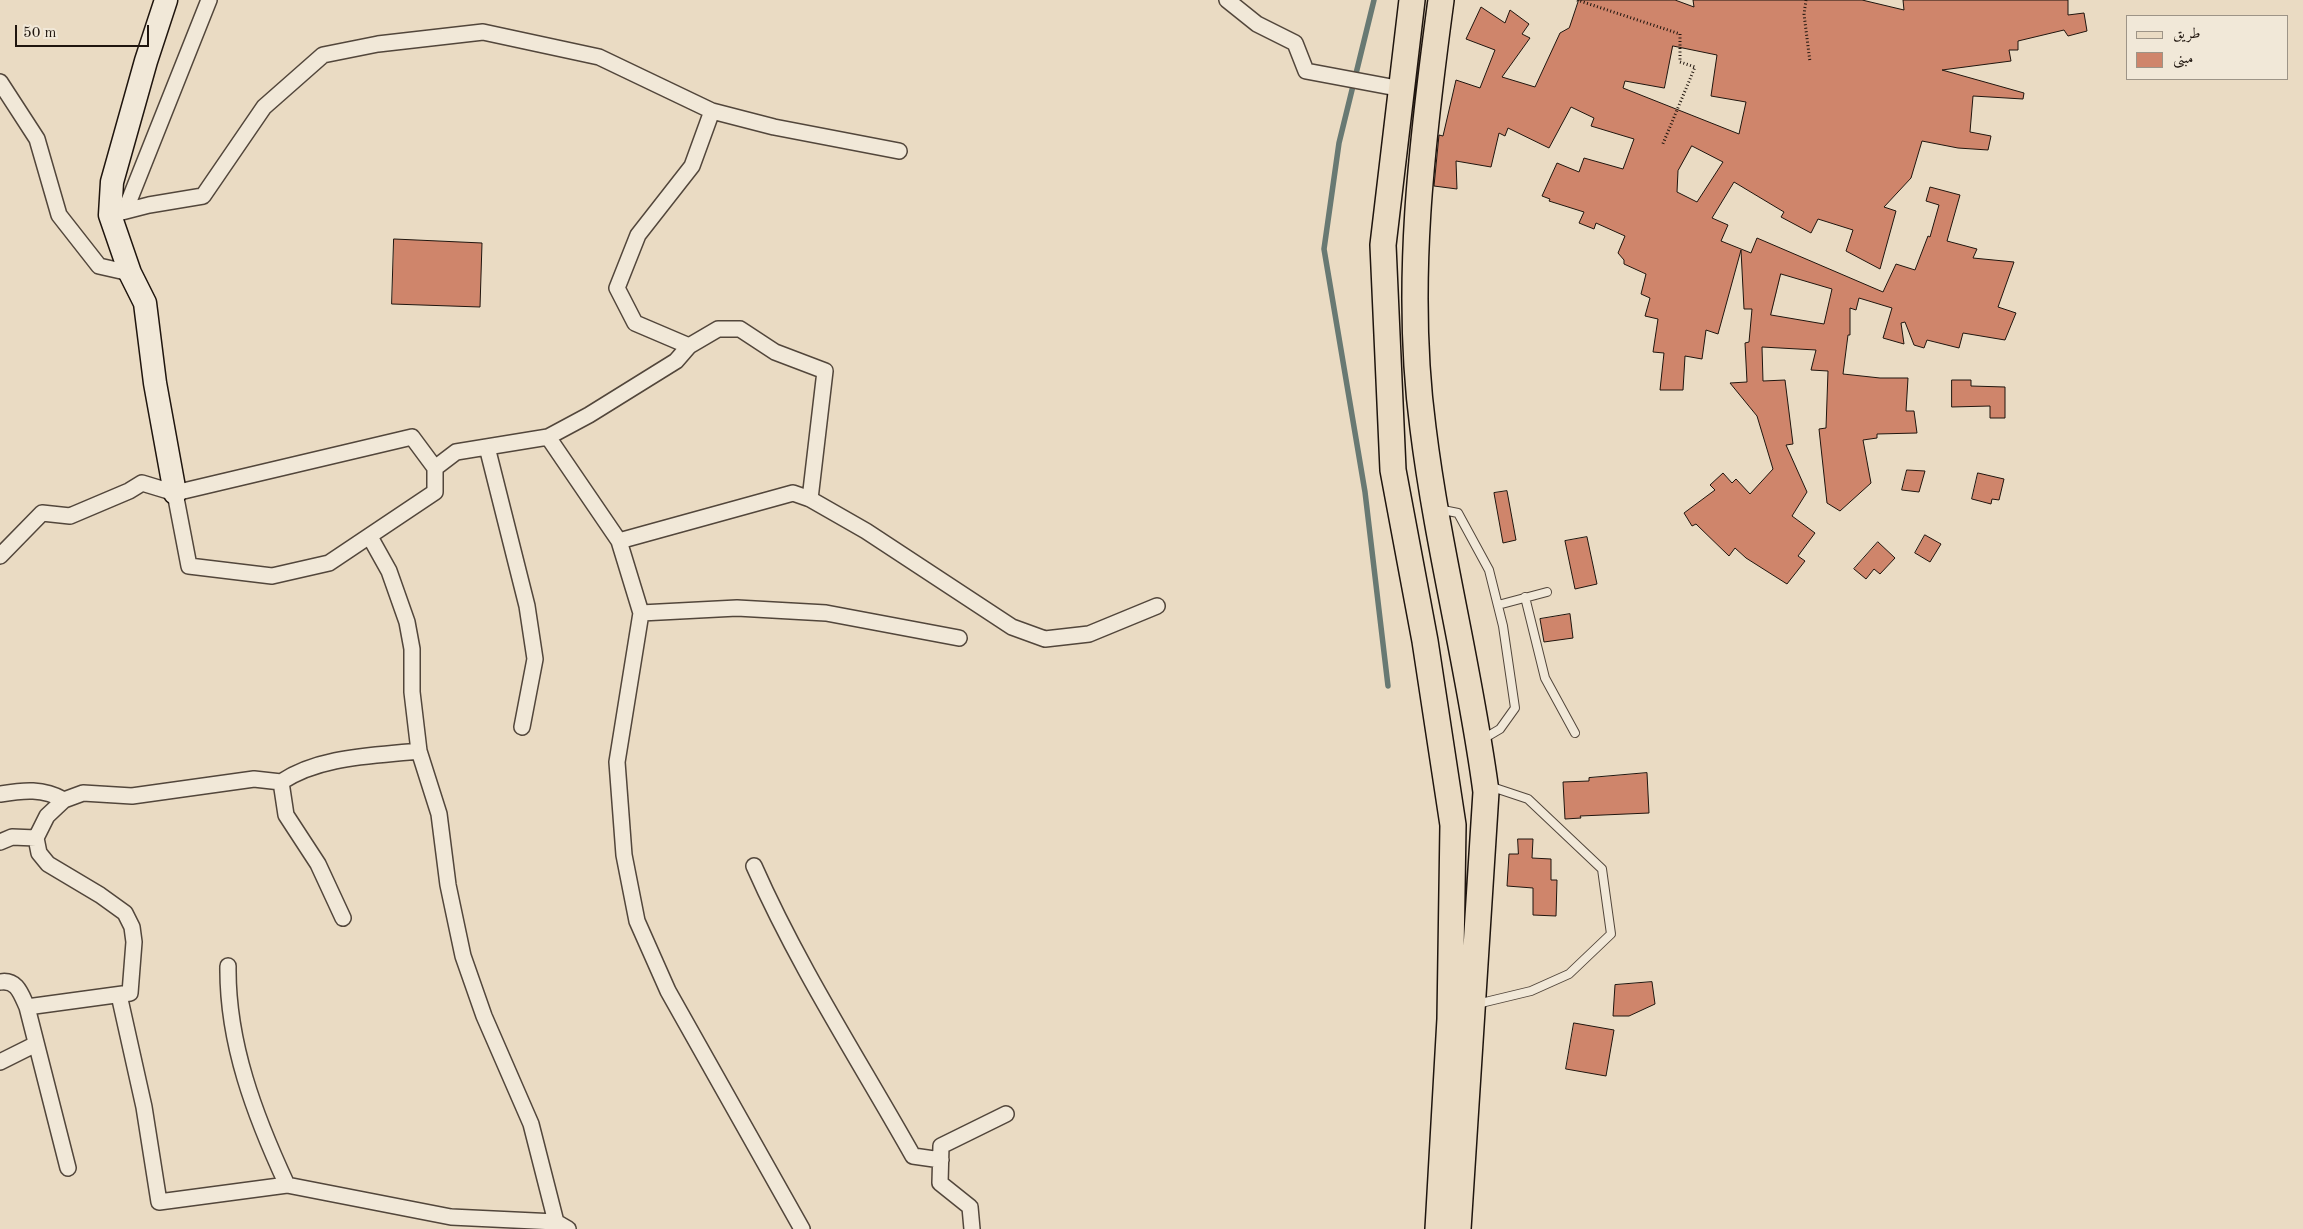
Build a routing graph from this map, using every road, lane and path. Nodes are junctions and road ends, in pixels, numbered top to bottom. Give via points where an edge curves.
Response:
1 (166, 0) edge
2 (209, 0) edge
3 (1227, 0) edge
4 (1412, 0) edge
5 (1441, 0) edge
6 (1577, 0) edge
7 (1806, 0) edge
8 (1810, 62) dead end
9 (0, 82) edge
10 (1402, 89) junction
11 (712, 111) junction
12 (1662, 146) dead end
13 (899, 151) dead end
14 (117, 213) junction
15 (130, 273) junction
16 (690, 346) junction
17 (548, 437) junction
18 (487, 447) junction
19 (435, 468) junction
20 (175, 493) junction
21 (810, 499) junction
22 (1435, 509) junction
23 (370, 537) junction
24 (619, 541) junction
25 (0, 556) edge
26 (1546, 592) dead end
27 (1525, 597) junction
28 (1498, 604) junction
29 (1157, 606) dead end
30 (641, 613) junction
31 (959, 638) dead end
32 (522, 727) dead end
33 (1575, 734) dead end
34 (1479, 742) junction
35 (419, 751) junction
36 (281, 782) junction
37 (1485, 785) junction
38 (0, 794) edge
39 (64, 800) junction
40 (36, 838) junction
41 (0, 842) edge
42 (754, 866) dead end
43 (343, 918) dead end
44 (228, 966) dead end
45 (0, 982) edge
46 (119, 996) junction
47 (1472, 1005) junction
48 (27, 1007) junction
49 (36, 1044) junction
50 (0, 1062) edge
51 (1006, 1114) dead end
52 (941, 1160) junction
53 (68, 1168) dead end
54 (286, 1185) junction
55 (562, 1226) edge
56 (802, 1229) edge
57 (972, 1229) edge
58 (1438, 1229) edge
59 (1458, 1229) edge

1 - 14 street via 112,182
2 - 14 street
3 - 10 street via 1257,24 1295,43 1306,71
4 - 10 main road
5 - 22 main road via 1425,114 1415,276 1416,349
6 - 12 path via 1680,34 1680,62 1695,67
7 - 8 path via 1804,14
9 - 15 street via 37,139 59,215 99,266
10 - 58 main road via 1383,245 1393,470 1425,641 1452,825 1450,1019
11 - 13 street via 774,127
11 - 14 street via 599,57 482,32 378,44 323,55 264,107 203,196
11 - 16 street via 692,166 638,235 617,288 635,323
14 - 15 street
15 - 20 street via 145,303 155,383
16 - 17 street via 676,361 589,416
16 - 21 street via 718,329 740,329 775,352 825,371
17 - 18 street
17 - 24 street
18 - 19 street via 456,452
18 - 32 street via 527,606 534,659
19 - 20 street via 412,437
19 - 23 street via 435,492
20 - 23 street via 189,566 272,576 329,563
20 - 25 street via 142,484 70,516 42,513
21 - 24 street via 793,493
21 - 29 street via 891,546 1012,627 1045,639 1089,634
22 - 28 lane via 1458,513 1489,570
22 - 34 main road
23 - 35 street via 389,571 407,622
24 - 30 street
26 - 27 lane
27 - 28 lane
27 - 33 lane via 1546,678
28 - 34 lane via 1515,708 1500,729
30 - 31 street via 737,608 826,613
30 - 56 street via 617,762 624,855 637,921 668,991
34 - 37 main road
35 - 36 street via 337,760 293,773
35 - 55 street via 439,814 448,885 463,956 484,1016 531,1124
36 - 39 street via 254,779 132,796 83,793
36 - 43 street via 286,815 318,864
37 - 47 main road
37 - 47 lane via 1528,799 1602,869 1611,934 1569,974 1531,991
38 - 39 street via 26,790 51,793
39 - 40 street via 47,816
40 - 41 street via 12,837
40 - 46 street via 39,853 48,864 125,913 132,927 134,942 130,993
42 - 52 street via 822,1002 913,1156
44 - 54 street via 228,995 238,1053 268,1146
45 - 48 street via 11,982 17,986
46 - 48 street
46 - 54 street via 144,1108 159,1202
47 - 59 main road
48 - 49 street
49 - 50 street
49 - 53 street
51 - 52 street via 941,1146
52 - 57 street via 940,1183 970,1207
54 - 55 street via 451,1217

